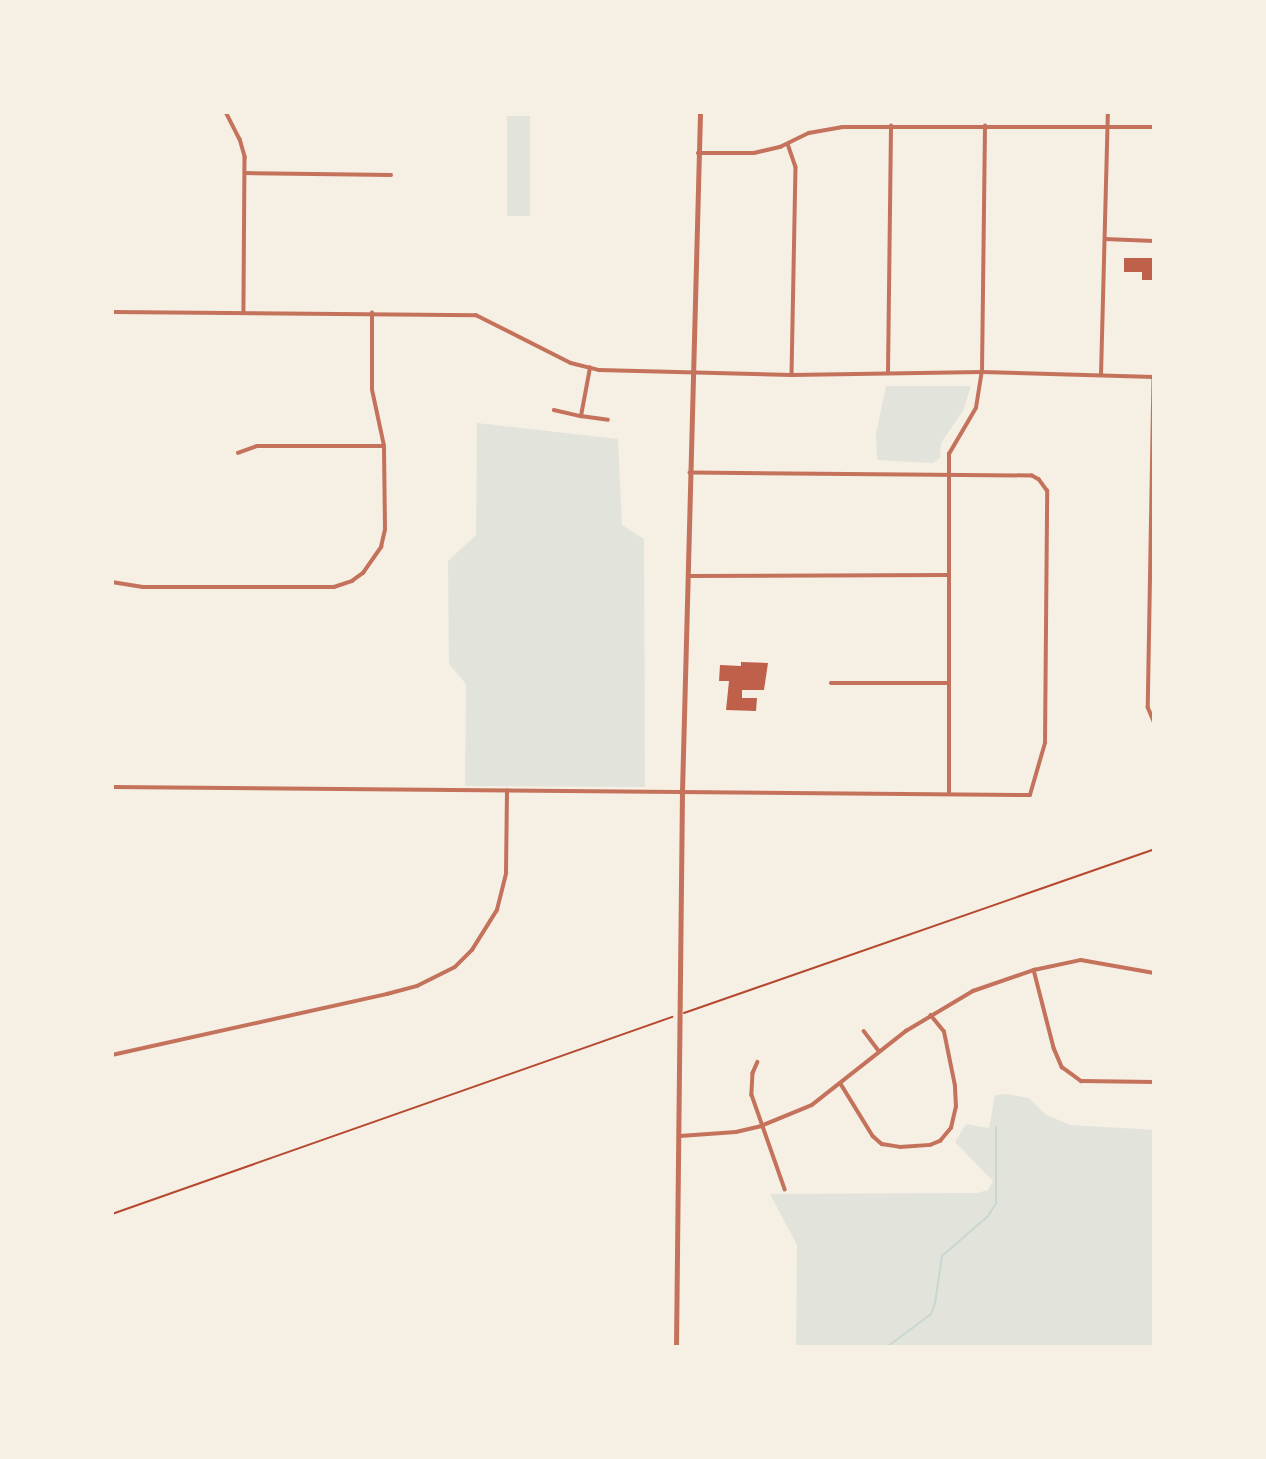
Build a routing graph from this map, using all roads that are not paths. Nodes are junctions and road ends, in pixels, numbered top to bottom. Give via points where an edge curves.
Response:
1 (226, 112) edge
2 (699, 112) edge
3 (1108, 112) edge
4 (891, 126) junction
5 (985, 126) junction
6 (1108, 126) junction
7 (1154, 127) edge
8 (788, 144) junction
9 (698, 153) junction
10 (245, 173) junction
11 (391, 175) dead end
12 (1105, 239) junction
13 (1154, 241) edge
14 (112, 312) edge
15 (244, 312) junction
16 (372, 313) junction
17 (590, 368) junction
18 (982, 372) junction
19 (693, 373) junction
20 (888, 373) junction
21 (792, 375) junction
22 (1101, 375) junction
23 (1154, 377) edge
24 (554, 410) dead end
25 (581, 416) junction
26 (608, 420) dead end
27 (384, 446) junction
28 (238, 453) dead end
29 (690, 472) junction
30 (950, 475) junction
31 (948, 575) junction
32 (688, 576) junction
33 (113, 582) edge
34 (831, 683) dead end
35 (949, 683) junction
36 (1154, 720) edge
37 (112, 787) edge
38 (507, 791) junction
39 (682, 792) junction
40 (949, 793) junction
41 (1034, 970) junction
42 (1154, 974) edge
43 (932, 1016) junction
44 (864, 1031) dead end
45 (879, 1051) junction
46 (112, 1055) edge
47 (758, 1062) dead end
48 (1154, 1082) edge
49 (841, 1084) junction
50 (761, 1126) junction
51 (680, 1136) junction
52 (785, 1189) dead end
53 (676, 1347) edge

1 - 10 street via 244,148
2 - 9 street
3 - 6 street
4 - 5 street
4 - 8 street via 829,129
4 - 20 street
5 - 6 street
5 - 18 street
6 - 7 street
6 - 12 street
8 - 9 street via 754,153
8 - 21 street via 796,167
9 - 19 street
10 - 11 street
10 - 15 street
12 - 13 street
12 - 22 street
14 - 15 street
15 - 16 street
16 - 17 street via 476,315
16 - 27 street via 372,390
17 - 19 street
17 - 25 street
18 - 20 street
18 - 22 street
18 - 30 street via 976,408 949,454
19 - 21 street
19 - 29 street
20 - 21 street
22 - 23 street
23 - 36 street via 1148,707
24 - 25 street
25 - 26 street
27 - 28 street via 257,446
27 - 33 street via 385,530 381,547 352,582 334,587 143,587
29 - 30 street
29 - 32 street
30 - 31 street
30 - 40 street via 1032,476 1047,491 1045,743 1030,794
31 - 32 street
31 - 35 street
32 - 39 street
34 - 35 street
35 - 40 street
37 - 38 street
38 - 39 street
38 - 46 street via 506,873 498,910 455,967 417,986
39 - 40 street
39 - 51 street
41 - 42 street via 1082,960
41 - 43 street via 973,991
41 - 48 street via 1062,1067 1081,1080
43 - 45 street
43 - 49 street via 944,1032 955,1086 951,1128 940,1141 900,1147 883,1144 873,1136
44 - 45 street
45 - 49 street
47 - 50 street via 752,1095
49 - 50 street via 812,1105
50 - 51 street
50 - 52 street
51 - 53 street

